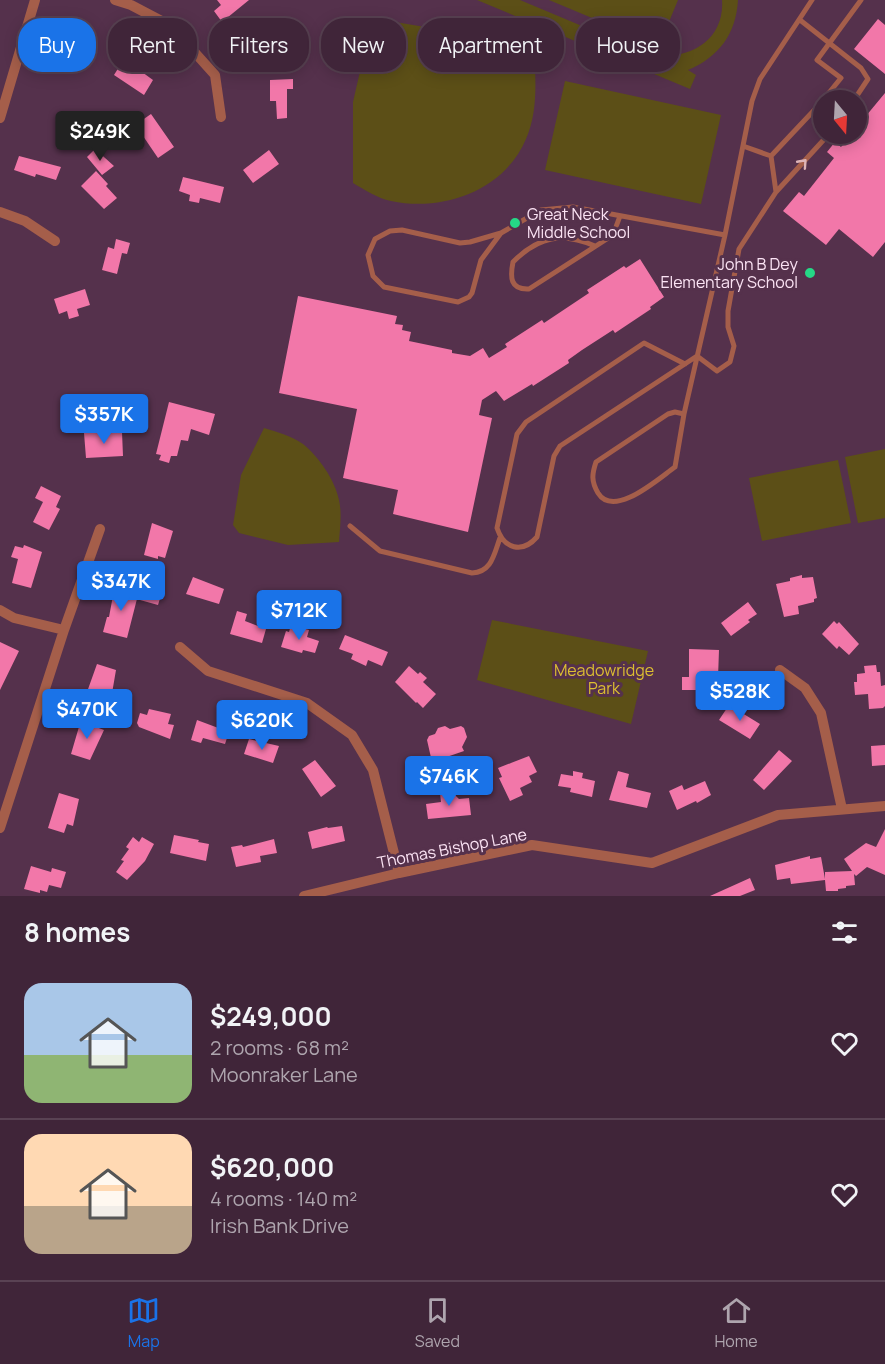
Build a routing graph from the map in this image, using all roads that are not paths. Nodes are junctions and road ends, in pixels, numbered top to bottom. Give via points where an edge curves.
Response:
1 (35, 0) edge
2 (115, 0) edge
3 (812, 0) edge
4 (861, 0) edge
5 (800, 20) junction
6 (829, 42) junction
7 (861, 90) edge
8 (221, 117) dead end
9 (0, 118) edge
10 (820, 144) edge
11 (743, 146) junction
12 (771, 156) junction
13 (776, 192) junction
14 (0, 212) edge
15 (620, 216) junction
16 (501, 233) junction
17 (725, 235) junction
18 (54, 241) dead end
19 (595, 246) junction
20 (697, 356) junction
21 (685, 364) junction
22 (684, 414) junction
23 (350, 526) dead end
24 (100, 529) dead end
25 (500, 538) junction
26 (0, 610) edge
27 (64, 630) junction
28 (180, 647) dead end
29 (780, 670) dead end
30 (885, 806) edge
31 (842, 809) junction
32 (0, 828) edge
33 (399, 873) junction
34 (304, 896) edge

1 - 9 street
2 - 8 street via 171,26 215,75
3 - 5 lane
4 - 6 lane
5 - 6 lane
5 - 11 lane via 759,79
6 - 7 lane via 861,68 868,79
6 - 12 lane via 817,60 841,78
13 -> 10 lane
11 - 12 lane
11 - 17 lane
12 - 13 lane
13 - 20 lane via 739,249 728,311 734,346 730,363 717,371
14 - 18 street via 25,221
15 - 16 lane via 555,207 528,216
15 - 17 lane
15 - 19 lane via 612,235
16 - 16 lane via 460,243 402,230 390,231 375,239 368,255 369,265 384,287 458,302 472,293 481,260
17 - 20 lane
19 - 19 lane via 529,289 514,286 513,262 535,245 563,237
20 - 21 lane
20 - 22 lane
21 - 25 lane via 560,446 554,456 537,537 514,547
21 - 25 lane via 644,343 526,422 517,434 497,528
22 - 22 lane via 668,414 596,462 592,474 601,497 609,501 627,499 675,467
23 - 25 lane via 380,551 472,573 490,566
24 - 27 street
26 - 27 street via 14,618
27 - 32 street
28 - 33 street via 208,671 307,703 352,735 373,770
29 - 31 street via 805,688 821,713
30 - 31 street, Thomas Bishop Lane
31 - 33 street, Thomas Bishop Lane via 778,815 652,863 532,845
33 - 34 street, Thomas Bishop Lane

